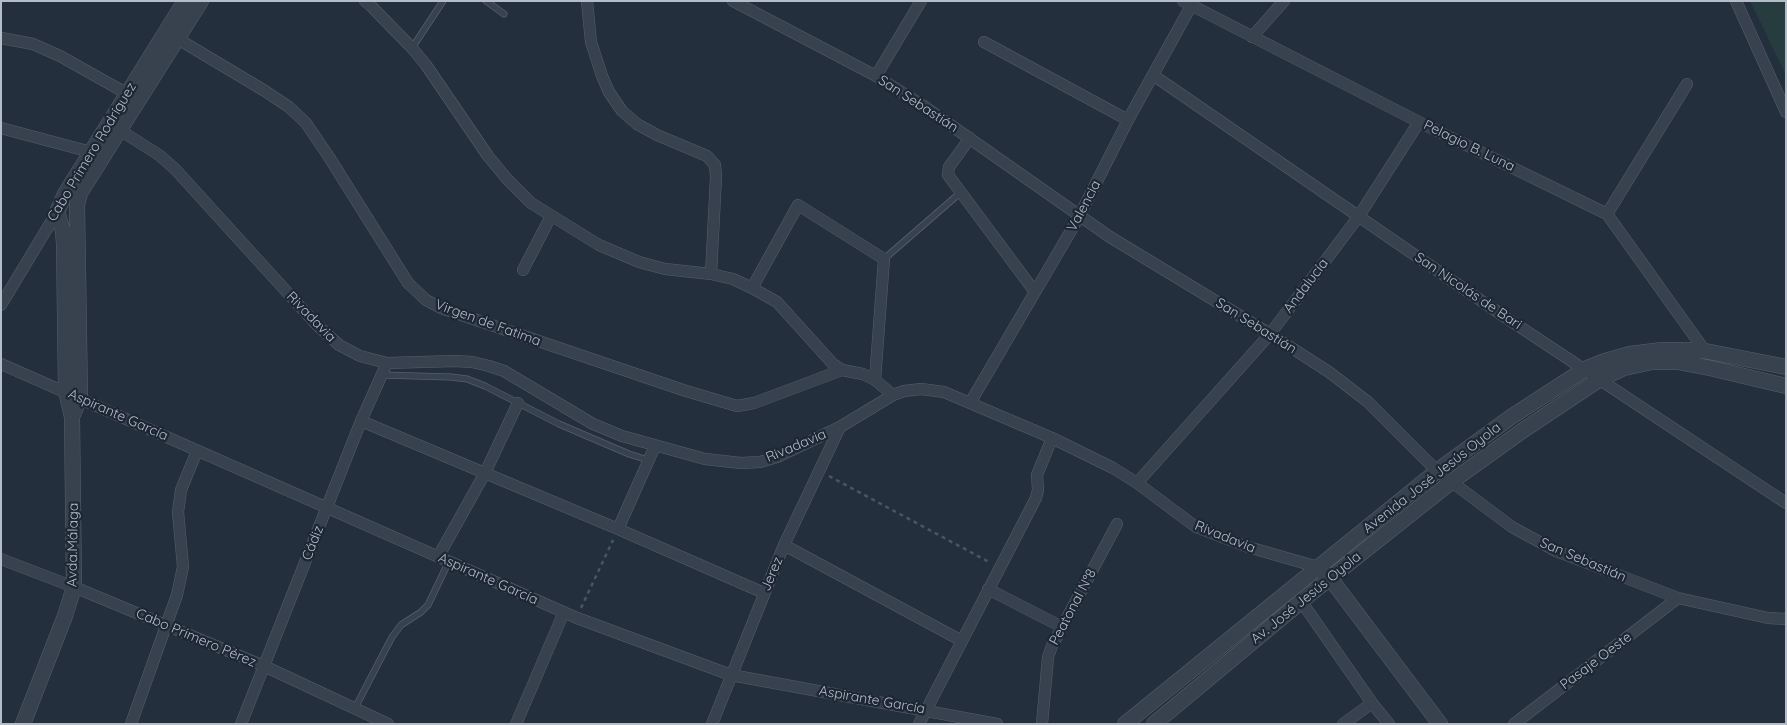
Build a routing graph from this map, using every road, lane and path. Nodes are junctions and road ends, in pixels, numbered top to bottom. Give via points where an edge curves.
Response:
1 (186, 1) edge
2 (202, 1) edge
3 (443, 1) edge
4 (486, 1) edge
5 (587, 1) edge
6 (733, 1) edge
7 (921, 1) edge
8 (1284, 1) edge
9 (1736, 1) edge
10 (370, 3) edge
11 (1187, 3) edge
12 (504, 14) dead end
13 (1252, 36) junction
14 (1, 38) edge
15 (178, 39) junction
16 (984, 42) dead end
17 (412, 48) junction
18 (1153, 75) junction
19 (876, 76) junction
20 (1687, 84) dead end
21 (133, 97) junction
22 (1786, 112) edge
23 (1128, 120) junction
24 (1419, 122) junction
25 (114, 126) junction
26 (1, 128) edge
27 (970, 138) junction
28 (91, 152) junction
29 (80, 193) joint
30 (960, 193) junction
31 (57, 212) junction
32 (1607, 214) junction
33 (551, 216) junction
34 (1079, 216) junction
35 (1359, 216) junction
36 (884, 259) junction
37 (523, 270) dead end
38 (711, 274) junction
39 (752, 288) junction
40 (1035, 292) junction
41 (1, 305) edge
42 (1270, 334) junction
43 (1705, 351) junction
44 (386, 363) junction
45 (1, 364) edge
46 (1786, 367) edge
47 (1585, 369) junction
48 (842, 370) junction
49 (381, 375) junction
50 (1600, 379) junction
51 (875, 380) junction
52 (1786, 386) edge
53 (73, 394) junction
54 (893, 395) junction
55 (518, 403) junction
56 (970, 403) junction
57 (361, 421) junction
58 (840, 427) junction
59 (1052, 438) junction
60 (655, 446) junction
61 (197, 450) junction
62 (648, 460) junction
63 (819, 471) junction
64 (1437, 471) junction
65 (485, 473) junction
66 (1451, 482) junction
67 (1137, 483) junction
68 (1786, 504) edge
69 (327, 507) junction
70 (1116, 524) dead end
71 (618, 529) junction
72 (784, 545) junction
73 (1, 559) edge
74 (444, 559) junction
75 (999, 567) junction
76 (1318, 567) junction
77 (1330, 578) junction
78 (74, 587) junction
79 (988, 588) junction
80 (764, 593) junction
81 (1678, 598) junction
82 (1301, 601) junction
83 (564, 612) junction
84 (576, 618) junction
85 (1786, 619) edge
86 (167, 626) junction
87 (1062, 627) junction
88 (962, 641) junction
89 (264, 666) junction
90 (731, 676) junction
91 (1372, 703) junction
92 (355, 708) junction
93 (926, 710) junction
94 (970, 721) edge
95 (24, 724) edge
96 (131, 724) edge
97 (241, 724) edge
98 (388, 724) edge
99 (516, 724) edge
100 (712, 724) edge
101 (919, 724) edge
102 (997, 724) edge
103 (1042, 724) edge
104 (1125, 724) edge
105 (1154, 724) edge
106 (1343, 724) edge
107 (1389, 724) edge
108 (1440, 724) edge
109 (1514, 724) edge

1 - 21 street, Cabo Primero Rodríguez
2 - 15 street, Cabo Primero Rodríguez
3 - 17 lane
4 - 12 lane
5 - 38 street via 591,42 609,92 622,111 650,131 707,156 715,165
6 - 19 street, San Sebastián
7 - 19 street
8 - 13 street
9 - 22 street
10 - 17 street
11 - 13 street, Pelagio B. Luna
11 - 18 street, Valencia
13 - 24 street, Pelagio B. Luna
14 - 21 street via 42,48
15 - 21 street, Cabo Primero Rodríguez
15 - 48 street, Virgen de Fatima via 265,91 306,123 408,283 426,300 441,308 686,392 737,406 754,403
16 - 23 street
17 - 33 street via 494,163 531,203
18 - 23 street, Valencia
18 - 35 street, San Nicolás de Bari
19 - 27 street, San Sebastián
20 - 32 street
21 - 25 street, Cabo Primero Rodríguez
23 - 34 street, Valencia
24 - 32 street, Pelagio B. Luna
24 - 35 street, Andalucía
25 - 28 street, Cabo Primero Rodríguez
25 - 29 street, Cabo Primero Rodríguez
25 - 44 street, Rivadavia via 160,155 175,169 316,324 339,345 360,356
26 - 28 street
27 - 30 street via 949,167 948,175
27 - 34 street, San Sebastián
28 - 31 street, Cabo Primero Rodríguez
29 - 53 street, Avda.Málaga via 77,205
30 - 36 lane
30 - 40 street
31 - 41 street, Cabo Primero Rodríguez
31 - 53 street, Avda.Málaga via 63,231
32 - 43 street, Pelagio B. Luna
33 - 37 street
33 - 38 street via 599,245 639,262 665,269
34 - 40 street, Valencia
34 - 42 street, San Sebastián
35 - 42 street, Andalucía
35 - 47 street, San Nicolás de Bari
36 - 39 street via 798,205
36 - 51 street
38 - 39 street
39 - 48 street via 777,302
40 - 56 street, Valencia
42 - 64 street, San Sebastián via 1368,402
42 - 67 street, Andalucía
43 - 46 street, Avenida José Jesús Oyola
43 - 47 street, Avenida José Jesús Oyola via 1662,350 1630,354
44 - 49 street, Cádiz
44 - 60 street, Rivadavia via 455,361 489,366 504,371 593,424
45 - 53 street, Aspirante García
47 - 50 street, San Nicolás de Bari
47 - 64 street, Avenida José Jesús Oyola
48 - 51 street
49 - 55 lane via 467,380
49 - 57 street, Cádiz
50 - 52 street, Av. José Jesús Oyola via 1624,368 1652,362 1678,362
50 - 66 street, Av. José Jesús Oyola
50 - 68 street, San Nicolás de Bari
51 - 54 street
53 - 61 street, Aspirante García
53 - 78 street, Avda.Málaga
54 - 56 street, Rivadavia via 921,389 944,392
54 - 58 street, Rivadavia
55 - 62 lane via 559,424
55 - 65 street
56 - 59 street, Rivadavia
57 - 65 street
57 - 69 street, Cádiz
58 - 60 street, Rivadavia via 760,462 705,459
58 - 63 street, Jerez
59 - 67 street, Rivadavia
59 - 75 street via 1036,475 1036,498
60 - 62 street
61 - 69 street, Aspirante García
61 - 86 street via 181,490 178,512 183,567
62 - 71 street
63 - 72 street, Jerez
63 - 75 path
64 - 66 street, San Sebastián
64 - 76 street, Avenida José Jesús Oyola
65 - 71 street
65 - 74 street
66 - 77 street, Av. José Jesús Oyola
66 - 81 street, San Sebastián via 1512,527 1556,551
67 - 76 street, Rivadavia via 1203,530 1248,548
69 - 74 street, Aspirante García
69 - 89 street, Cádiz
70 - 87 street, Peatonal N°8
71 - 80 street
71 - 84 path
72 - 80 street, Jerez
72 - 88 street
73 - 78 street, Cabo Primero Pérez
74 - 83 street, Aspirante García
74 - 92 lane via 428,605 401,625 392,637
75 - 79 street
76 - 77 street, Rivadavia
76 - 104 street, Avenida José Jesús Oyola
77 - 82 street, Av. José Jesús Oyola
77 - 108 street, Rivadavia
78 - 86 street, Cabo Primero Pérez
78 - 95 street, Avda.Málaga
79 - 87 street
79 - 88 street
80 - 90 street, Jerez
81 - 85 street, San Sebastián
81 - 109 street, Pasaje Oeste
82 - 91 street
82 - 105 street, Av. José Jesús Oyola
83 - 84 street, Aspirante García
83 - 99 street
84 - 90 street, Aspirante García
86 - 89 street, Cabo Primero Pérez
86 - 96 street
87 - 103 street, Peatonal N°8 via 1048,657
88 - 93 street
89 - 92 street, Cabo Primero Pérez
89 - 97 street, Cádiz
90 - 93 street, Aspirante García
90 - 100 street, Jerez
91 - 106 street
91 - 107 street
92 - 98 street, Cabo Primero Pérez
93 - 94 street, Aspirante García
93 - 101 street
94 - 102 street, Aspirante García

